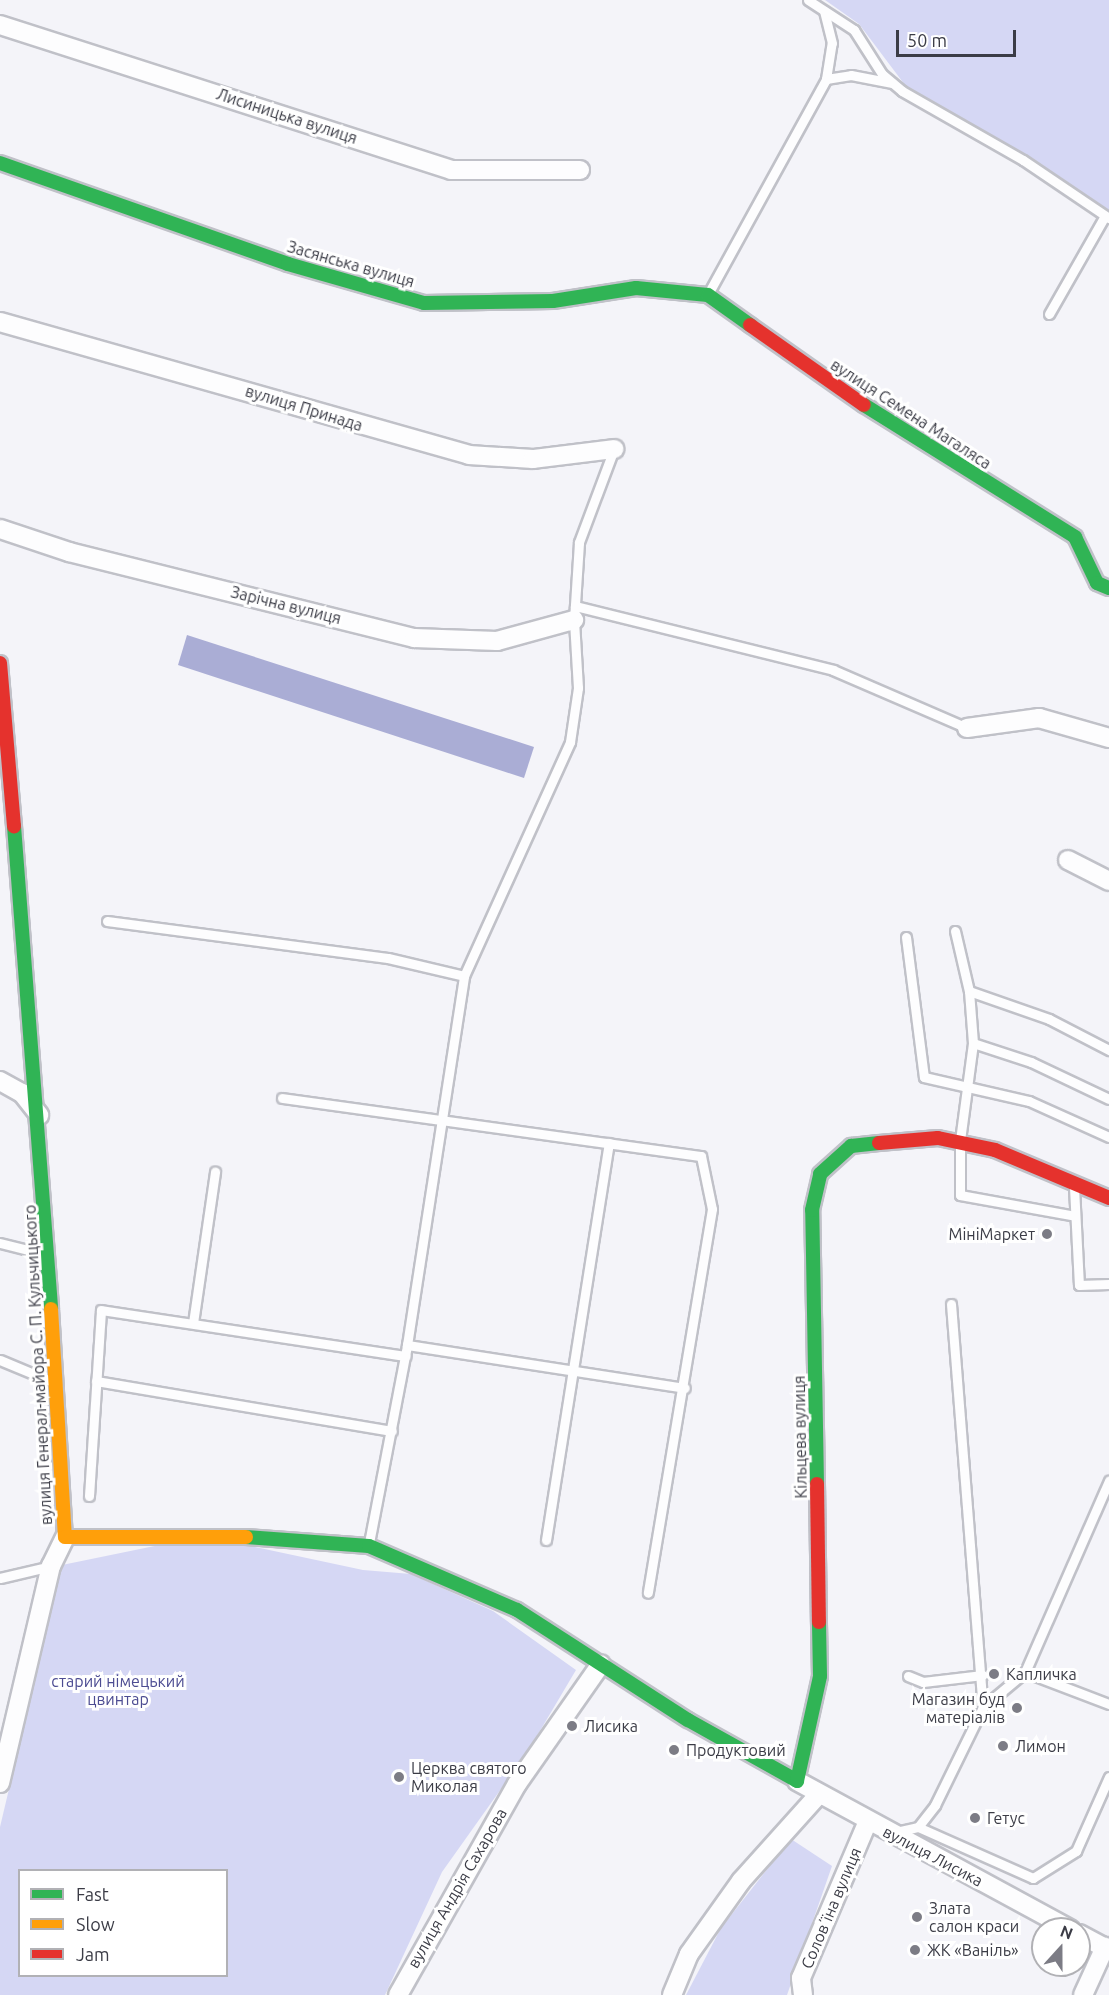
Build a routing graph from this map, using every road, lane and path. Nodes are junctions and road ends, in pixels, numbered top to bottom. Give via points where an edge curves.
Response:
1 (808, 0) edge
2 (824, 11) junction
3 (0, 25) edge
4 (826, 79) junction
5 (892, 83) junction
6 (0, 163) edge
7 (580, 170) dead end
8 (1107, 217) edge
9 (708, 296) junction
10 (1049, 314) dead end
11 (0, 322) edge
12 (614, 449) joint
13 (0, 529) edge
14 (1109, 588) edge
15 (574, 613) junction
16 (0, 663) edge
17 (967, 728) joint
18 (1109, 738) edge
19 (5, 753) edge
20 (1068, 860) dead end
21 (1109, 881) edge
22 (107, 921) dead end
23 (955, 930) dead end
24 (906, 937) dead end
25 (464, 976) junction
26 (969, 991) junction
27 (973, 1043) junction
28 (1109, 1050) edge
29 (0, 1081) edge
30 (965, 1083) junction
31 (282, 1098) dead end
32 (1109, 1099) edge
33 (39, 1115) junction
34 (438, 1119) junction
35 (1109, 1137) edge
36 (960, 1140) junction
37 (609, 1143) junction
38 (215, 1172) dead end
39 (1074, 1182) junction
40 (1109, 1198) edge
41 (1076, 1216) junction
42 (0, 1242) edge
43 (48, 1256) junction
44 (1109, 1284) edge
45 (951, 1304) dead end
46 (193, 1323) junction
47 (408, 1345) junction
48 (406, 1356) junction
49 (0, 1360) edge
50 (573, 1371) junction
51 (96, 1381) junction
52 (57, 1383) junction
53 (685, 1388) junction
54 (392, 1431) junction
55 (1109, 1480) edge
56 (89, 1496) dead end
57 (65, 1537) junction
58 (546, 1540) dead end
59 (369, 1546) junction
60 (51, 1566) junction
61 (0, 1578) edge
62 (648, 1593) dead end
63 (601, 1664) junction
64 (1025, 1672) junction
65 (983, 1675) junction
66 (908, 1676) dead end
67 (1109, 1704) edge
68 (983, 1707) junction
69 (1109, 1777) edge
70 (797, 1781) junction
71 (0, 1783) edge
72 (819, 1794) junction
73 (868, 1821) junction
74 (918, 1827) junction
75 (891, 1834) junction
76 (1047, 1917) edge
77 (1091, 1940) edge
78 (1107, 1948) edge
79 (398, 1995) edge
80 (672, 1995) edge
81 (803, 1995) edge
82 (1083, 1995) edge

1 - 2 lane
2 - 4 lane via 832,43
2 - 5 lane via 854,30
3 - 7 street, Лисиницька вулиця via 451,170
4 - 5 lane via 851,75
4 - 9 lane
5 - 8 lane via 1023,160
6 - 9 street, Засянська вулиця via 288,264 424,303 553,301 636,288
8 - 10 lane
9 - 14 street, вулиця Семена Магаляса via 898,429 1075,537 1097,583
11 - 12 street, вулиця Принада via 468,454 533,459
12 - 15 lane via 579,542
13 - 15 street, Зарічна вулиця via 69,552 414,638 497,641
15 - 17 lane via 833,670
15 - 25 lane via 578,688 570,742
16 - 19 street, вулиця Генерал-майора С. П. Кульчицького
17 - 18 street via 1039,718
19 - 33 street, вулиця Генерал-майора С. П. Кульчицького
20 - 21 street
22 - 25 lane via 388,958
23 - 26 lane
24 - 30 lane via 924,1077
25 - 34 lane
26 - 27 lane
26 - 28 lane via 1049,1019
27 - 30 lane
27 - 32 lane
29 - 33 street via 22,1093
30 - 35 lane via 1029,1101
30 - 36 lane
31 - 34 lane
33 - 43 street, вулиця Генерал-майора С. П. Кульчицького
34 - 37 lane
34 - 47 lane
36 - 39 street, Кільцева вулиця
36 - 41 lane via 960,1196
36 - 70 street, Кільцева вулиця via 907,1137 851,1146 828,1162 815,1190 820,1676
37 - 50 lane
37 - 53 lane via 701,1156 712,1209
38 - 46 lane
39 - 40 street, Кільцева вулиця
39 - 41 lane
41 - 44 lane via 1079,1285
42 - 43 lane
43 - 52 street, вулиця Генерал-майора С. П. Кульчицького
45 - 65 lane
46 - 48 lane
46 - 51 lane via 101,1310
47 - 48 lane
47 - 50 lane
48 - 54 lane
49 - 52 lane
50 - 53 lane
50 - 58 lane
51 - 54 lane
51 - 56 lane
52 - 57 street, вулиця Генерал-майора С. П. Кульчицького
53 - 62 lane
54 - 59 lane
55 - 64 lane
57 - 59 street, вулиця Генерал-майора С. П. Кульчицького via 258,1537
57 - 60 street
59 - 63 street, вулиця Генерал-майора С. П. Кульчицького via 517,1610
60 - 61 lane
60 - 71 street
63 - 70 street
63 - 79 street, вулиця Андрія Сахарова via 517,1784
64 - 67 lane
64 - 68 lane
65 - 66 lane via 923,1682
65 - 68 lane
68 - 74 lane
69 - 74 lane via 1076,1851 1033,1878
70 - 72 street, вулиця Лисика
72 - 73 street, вулиця Лисика
72 - 80 street via 741,1881 688,1954
73 - 75 street, вулиця Лисика
73 - 81 street, Соловʼїна вулиця via 801,1978
74 - 75 lane
75 - 76 street, вулиця Лисика
77 - 78 street
78 - 82 street

